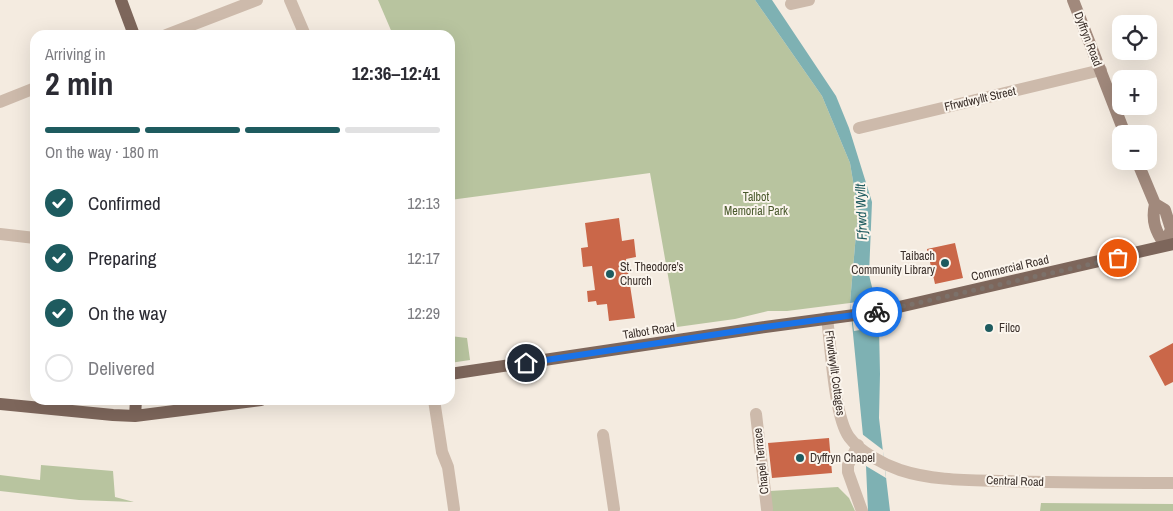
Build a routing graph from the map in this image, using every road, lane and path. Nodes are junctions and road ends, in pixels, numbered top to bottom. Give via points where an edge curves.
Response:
1 (121, 0) edge
2 (257, 0) edge
3 (290, 0) edge
4 (809, 0) edge
5 (1073, 0) edge
6 (791, 4) dead end
7 (132, 30) edge
8 (179, 30) edge
9 (303, 30) edge
10 (1100, 70) junction
11 (30, 90) edge
12 (0, 102) edge
13 (1121, 125) edge
14 (859, 128) dead end
15 (1141, 170) edge
16 (0, 234) edge
17 (30, 237) edge
18 (1169, 245) edge
19 (852, 316) joint
20 (827, 318) junction
21 (455, 373) edge
22 (0, 404) edge
23 (136, 405) edge
24 (222, 405) edge
25 (435, 405) edge
26 (756, 414) dead end
27 (135, 416) junction
28 (603, 435) dead end
29 (861, 448) junction
30 (1173, 483) edge
31 (614, 508) dead end
32 (454, 509) dead end
33 (767, 509) dead end
34 (862, 511) edge

1 - 7 main road
2 - 8 street
3 - 9 street
4 - 6 street
5 - 10 street, Dyffryn Road
10 - 13 street, Dyffryn Road
10 - 14 street, Ffrwdwyllt Street
11 - 12 street
15 - 18 street via 1155,204 1152,216 1157,234
16 - 17 street
18 - 19 main road, Commercial Road
19 - 20 main road, Talbot Road
20 - 21 main road, Talbot Road
20 - 29 street, Ffrwdwyllt Cottages via 839,413 845,430
22 - 27 main road
23 - 27 main road
24 - 27 main road
25 - 32 street
26 - 33 street, Chapel Terrace
28 - 31 street
29 - 30 street, Central Road via 900,470 944,478
29 - 34 street via 848,465 848,472

